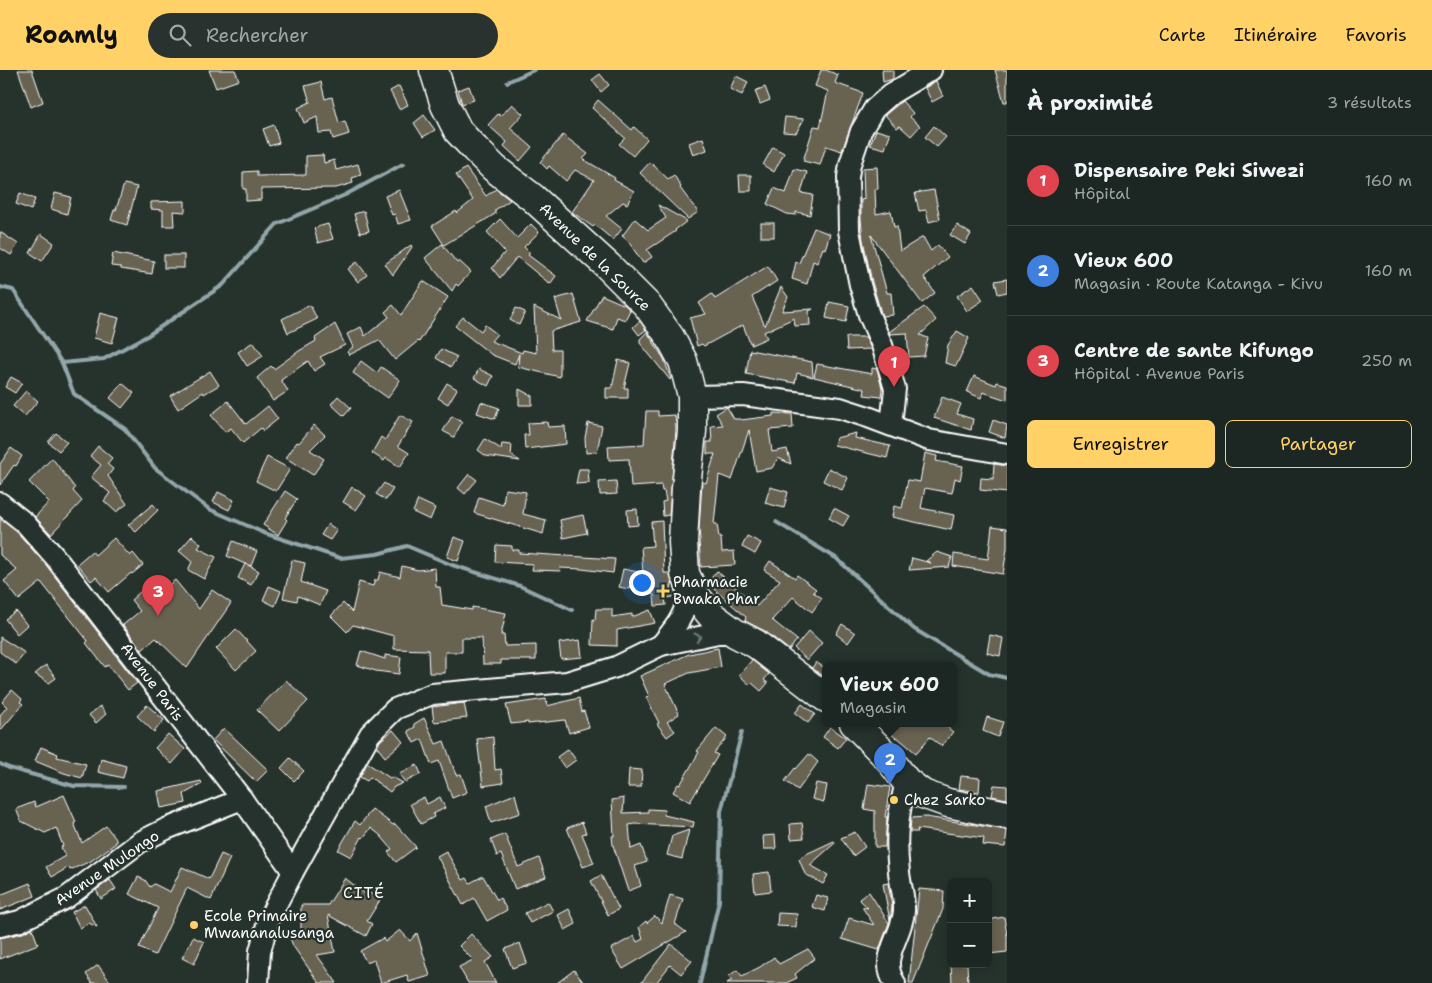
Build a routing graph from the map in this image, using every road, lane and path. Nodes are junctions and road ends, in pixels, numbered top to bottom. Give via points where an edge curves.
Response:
1 (434, 70) edge
2 (931, 70) edge
3 (692, 396) junction
4 (891, 425) junction
5 (1007, 454) edge
6 (0, 503) edge
7 (685, 574) junction
8 (735, 633) junction
9 (661, 645) junction
10 (822, 695) edge
11 (858, 727) edge
12 (906, 781) junction
13 (242, 799) junction
14 (1007, 815) edge
15 (293, 872) junction
16 (0, 926) edge
17 (258, 983) edge
18 (895, 983) edge

1 - 3 highway, Avenue de la Source via 445,105 458,130 474,149 567,228 647,305 683,361
2 - 4 street via 874,108 861,131 848,176 849,231 860,285 895,390
3 - 4 street via 744,395 793,400 840,408
3 - 7 highway, Avenue de la Source via 683,542
4 - 5 street via 929,440
6 - 13 street, Avenue Paris via 25,523 55,557
7 - 8 highway, Avenue de la Source via 697,598 712,616
7 - 9 street via 687,598 682,616
9 -> 8 street via 718,632
8 - 10 highway, Avenue de la Source via 764,650
9 - 15 street via 616,667 567,682 432,694 395,709 370,734
11 - 12 highway
12 - 14 highway via 924,794 948,803
12 - 18 street via 897,826 904,912 887,964
13 - 15 street, Avenue Paris
13 - 16 street, Avenue Mulongo via 140,842 66,898 20,921
15 - 17 street via 270,918 260,951

